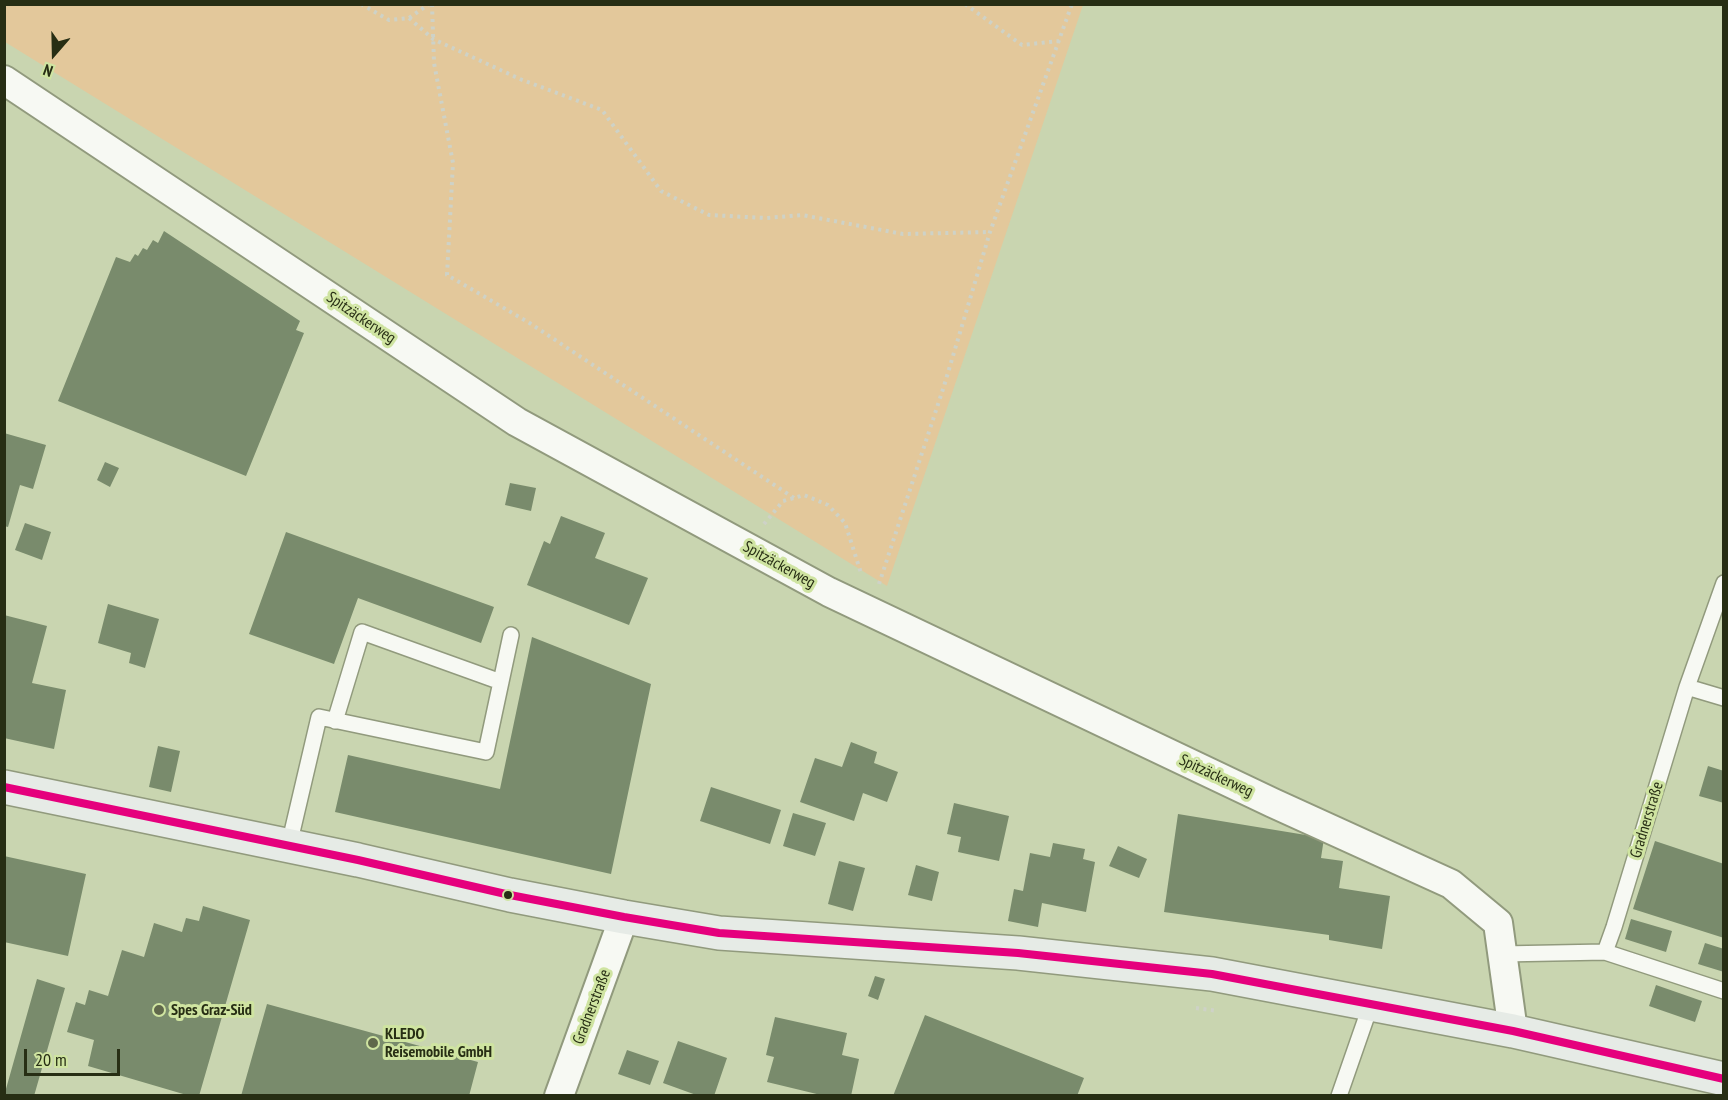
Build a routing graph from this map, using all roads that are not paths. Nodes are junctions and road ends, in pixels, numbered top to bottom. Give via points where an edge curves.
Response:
1 (4, 80) edge
2 (1724, 583) edge
3 (511, 635) dead end
4 (501, 682) junction
5 (1687, 687) junction
6 (1724, 698) edge
7 (335, 721) junction
8 (4, 787) edge
9 (289, 845) junction
10 (624, 917) junction
11 (1605, 952) junction
12 (1502, 954) junction
13 (1724, 991) edge
14 (1371, 1004) junction
15 (1513, 1031) junction
16 (1724, 1079) edge
17 (558, 1095) edge
18 (1339, 1095) edge

1 - 12 street, Spitzäckerweg via 517,422 829,592 1450,884 1497,923
2 - 5 lane, Gradnerstraße
3 - 4 lane
4 - 7 lane via 486,752
4 - 7 lane via 362,632
5 - 6 lane
5 - 11 lane, Gradnerstraße
7 - 9 lane via 319,717
8 - 9 main road
9 - 10 main road
10 - 14 main road via 720,933 1018,952 1212,974
10 - 17 street, Gradnerstraße
11 - 12 lane
11 - 13 lane
12 - 15 street, Spitzäckerweg
14 - 15 main road
14 - 18 lane
15 - 16 main road

